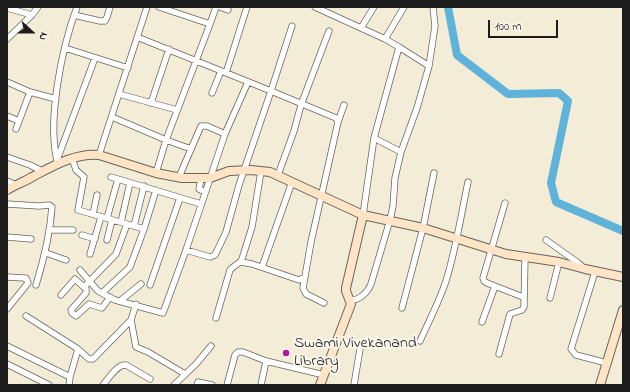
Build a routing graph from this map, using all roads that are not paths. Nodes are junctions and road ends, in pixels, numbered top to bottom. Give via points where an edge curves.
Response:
1 (38, 7) edge
2 (77, 7) edge
3 (110, 7) edge
4 (146, 7) edge
5 (159, 7) edge
6 (216, 7) edge
7 (220, 7) edge
8 (247, 7) edge
9 (315, 7) edge
10 (374, 7) edge
11 (404, 7) edge
12 (432, 7) edge
13 (7, 8) edge
14 (324, 9) edge
15 (228, 10) dead end
16 (32, 15) junction
17 (74, 15) junction
18 (210, 24) junction
19 (292, 26) dead end
20 (361, 28) junction
21 (329, 31) dead end
22 (137, 37) junction
23 (7, 39) edge
24 (385, 39) junction
25 (399, 47) junction
26 (64, 48) junction
27 (169, 49) junction
28 (95, 58) junction
29 (196, 60) junction
30 (429, 66) junction
31 (128, 68) junction
32 (224, 72) junction
33 (7, 82) edge
34 (248, 82) junction
35 (30, 92) junction
36 (270, 92) junction
37 (212, 93) dead end
38 (119, 94) junction
39 (56, 99) junction
40 (151, 103) junction
41 (301, 105) junction
42 (344, 105) dead end
43 (177, 110) junction
44 (7, 116) edge
45 (112, 117) junction
46 (19, 121) junction
47 (338, 122) junction
48 (16, 129) dead end
49 (225, 134) junction
50 (374, 138) junction
51 (166, 140) junction
52 (191, 149) junction
53 (401, 152) junction
54 (99, 155) junction
55 (7, 156) edge
56 (72, 158) junction
57 (57, 162) junction
58 (42, 171) junction
59 (244, 171) junction
60 (261, 171) junction
61 (156, 173) junction
62 (434, 173) dead end
63 (278, 175) junction
64 (111, 177) dead end
65 (179, 177) junction
66 (210, 178) junction
67 (118, 179) junction
68 (201, 179) junction
69 (7, 181) edge
70 (292, 182) junction
71 (468, 182) dead end
72 (130, 183) junction
73 (16, 185) junction
74 (144, 186) junction
75 (7, 190) edge
76 (156, 190) junction
77 (205, 192) junction
78 (97, 195) dead end
79 (322, 197) junction
80 (180, 198) junction
81 (505, 203) dead end
82 (7, 204) edge
83 (201, 204) junction
84 (93, 214) junction
85 (362, 215) junction
86 (107, 218) junction
87 (390, 220) junction
88 (121, 222) junction
89 (127, 224) junction
90 (134, 226) junction
91 (423, 228) junction
92 (144, 229) junction
93 (50, 230) junction
94 (73, 230) dead end
95 (82, 235) dead end
96 (7, 237) edge
97 (457, 238) junction
98 (31, 239) dead end
99 (94, 239) junction
100 (107, 240) dead end
101 (546, 240) dead end
102 (186, 250) junction
103 (492, 251) junction
104 (46, 253) junction
105 (90, 254) dead end
106 (525, 257) junction
107 (66, 260) dead end
108 (241, 262) junction
109 (559, 262) junction
110 (262, 267) junction
111 (585, 269) junction
112 (80, 270) dead end
113 (595, 272) junction
114 (7, 277) edge
115 (623, 277) edge
116 (304, 283) junction
117 (87, 284) junction
118 (141, 284) dead end
119 (150, 284) dead end
120 (36, 285) dead end
121 (496, 286) junction
122 (102, 294) junction
123 (62, 295) dead end
124 (524, 297) junction
125 (550, 298) dead end
126 (108, 301) junction
127 (120, 301) junction
128 (350, 302) junction
129 (324, 303) dead end
130 (135, 308) junction
131 (402, 308) dead end
132 (7, 309) edge
133 (623, 310) edge
134 (26, 316) dead end
135 (216, 318) dead end
136 (131, 320) junction
137 (482, 322) dead end
138 (420, 340) dead end
139 (7, 346) edge
140 (211, 346) dead end
141 (78, 349) junction
142 (360, 349) dead end
143 (499, 354) dead end
144 (266, 361) junction
145 (607, 363) junction
146 (7, 364) edge
147 (185, 374) junction
148 (324, 375) junction
149 (70, 378) junction
150 (150, 379) dead end
151 (49, 385) edge
152 (69, 385) edge
153 (103, 385) edge
154 (174, 385) edge
155 (197, 385) edge
156 (212, 385) edge
157 (227, 385) edge
158 (261, 385) edge
159 (320, 385) edge
160 (354, 385) edge
161 (600, 385) edge

1 - 16 street
2 - 17 street
3 - 17 street via 105,21
4 - 22 street
5 - 18 street
6 - 18 street
7 - 15 street
8 - 32 street
9 - 14 street
10 - 20 street
11 - 24 street
12 - 30 street via 435,26
13 - 16 street
14 - 20 street
16 - 23 street
17 - 26 street
18 - 29 street
19 - 36 street
20 - 24 street
21 - 41 street
22 - 27 street
22 - 31 street
24 - 25 street
25 - 30 street
25 - 50 street
26 - 28 street
26 - 39 street
27 - 29 street
27 - 40 street
28 - 31 street
28 - 57 street
29 - 32 street
29 - 43 street
30 - 53 street
31 - 38 street
32 - 34 street
32 - 37 street
33 - 35 street
34 - 36 street
34 - 49 street
35 - 39 street
35 - 46 street
36 - 41 street
36 - 59 street
38 - 40 street
38 - 45 street
39 - 57 street via 54,151
40 - 43 street
41 - 47 street via 336,118
41 - 63 street
42 - 47 street
43 - 51 street
44 - 46 street
45 - 51 street
45 - 54 street
46 - 48 street
47 - 79 street
49 - 52 street via 201,126
49 - 66 street
50 - 53 street
50 - 85 street
51 - 52 street
51 - 61 street
52 - 65 street
53 - 87 street
54 - 56 main road
54 - 61 main road
55 - 58 street
56 - 57 main road
56 - 84 street via 76,170 84,177 78,210
57 - 58 main road
58 - 73 main road
59 - 60 main road
59 - 66 main road via 229,171
59 - 102 street via 226,232 215,255 210,257
60 - 63 main road
60 - 108 street via 252,227
61 - 65 main road
62 - 91 street
63 - 70 main road
64 - 67 street
65 - 68 main road
66 - 68 main road
66 - 77 street
67 - 72 street
67 - 86 street
68 - 77 street via 199,189
69 - 73 street
70 - 79 main road
70 - 110 street
71 - 97 street
72 - 74 street
72 - 88 street
73 - 75 main road
74 - 76 street
74 - 90 street
76 - 80 street
76 - 92 street
77 - 83 street
78 - 84 street
79 - 85 main road
79 - 116 street
80 - 83 street
80 - 119 street
81 - 103 street
82 - 93 street via 51,206
83 - 102 street
84 - 86 street
85 - 87 main road
85 - 128 main road via 346,288
86 - 88 street
86 - 99 street
86 - 100 street
87 - 91 main road
87 - 128 street via 370,288
88 - 89 street
89 - 90 street
89 - 117 street via 116,254
90 - 92 street
91 - 97 main road
91 - 131 street
92 - 122 street via 130,268
93 - 94 street
93 - 104 street
95 - 99 street
96 - 98 street
97 - 103 main road
97 - 138 street via 440,298
99 - 105 street
101 - 111 street
102 - 130 street via 163,313
103 - 106 main road
103 - 121 street via 483,278 484,281
104 - 107 street
104 - 120 street
106 - 109 main road
106 - 124 street
108 - 110 street
108 - 135 street via 230,270
109 - 111 main road
109 - 125 street
110 - 116 street
111 - 113 main road
112 - 117 street
113 - 115 main road
113 - 145 street via 571,349 576,355
114 - 132 street via 26,278 28,283
116 - 129 street via 306,294
117 - 122 street
117 - 123 street via 73,280
117 - 126 street via 86,292 71,310 72,313 78,316 90,303 102,308
118 - 127 street
121 - 124 street
121 - 137 street
122 - 126 street
124 - 143 street via 522,310 510,314
126 - 127 street
127 - 130 street
128 - 148 main road
130 - 136 street
133 - 145 main road
134 - 141 street
136 - 141 street via 93,359
136 - 147 street via 136,347
139 - 149 street
140 - 147 street
141 - 149 street
142 - 160 street
144 - 148 street
144 - 157 street via 238,352
144 - 158 street
145 - 161 main road
146 - 151 street
147 - 154 street
148 - 159 main road
149 - 152 street
150 - 153 street via 123,364
155 - 156 street via 198,382

